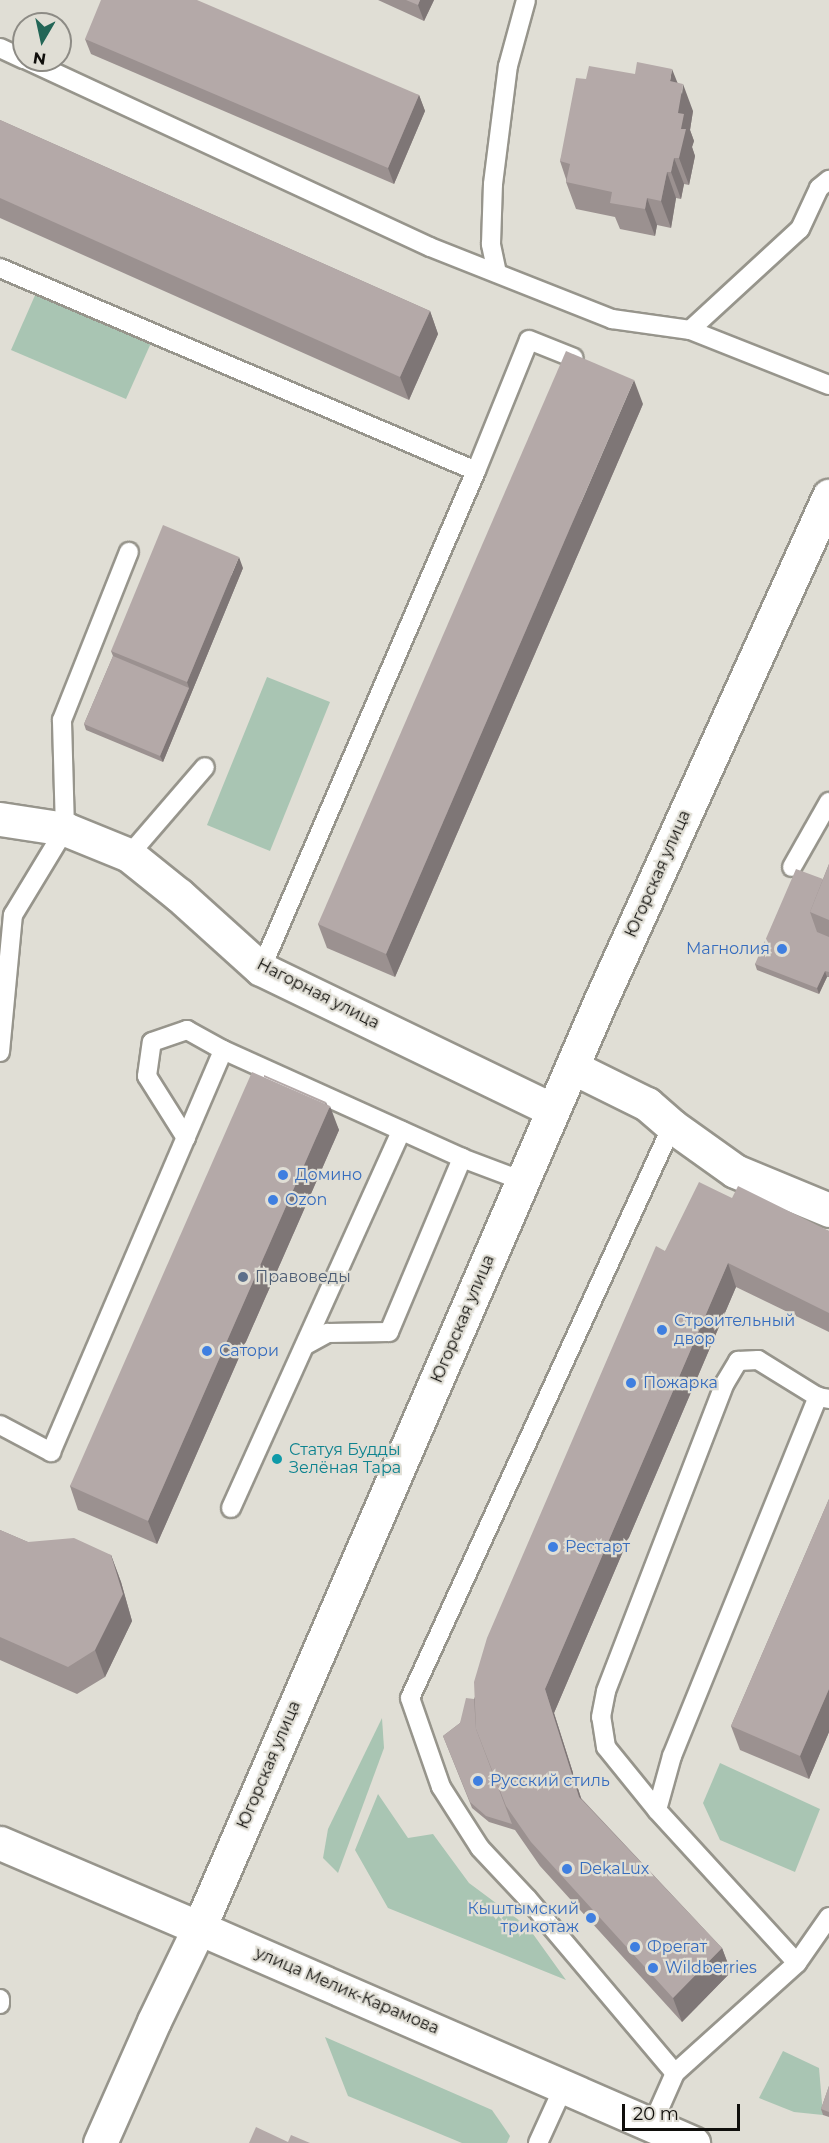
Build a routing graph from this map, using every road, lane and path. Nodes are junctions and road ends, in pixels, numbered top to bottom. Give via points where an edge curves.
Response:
1 (526, 0) edge
2 (53, 72) edge
3 (829, 180) edge
4 (0, 268) edge
5 (496, 273) junction
6 (690, 330) junction
7 (574, 358) edge
8 (829, 385) edge
9 (476, 471) junction
10 (829, 496) edge
11 (129, 552) dead end
12 (205, 767) dead end
13 (829, 802) edge
14 (0, 819) edge
15 (65, 829) junction
16 (129, 855) junction
17 (792, 867) dead end
18 (261, 969) junction
19 (224, 1050) junction
20 (0, 1052) edge
21 (572, 1067) junction
22 (554, 1110) junction
23 (672, 1126) junction
24 (401, 1131) junction
25 (186, 1138) junction
26 (462, 1158) junction
27 (523, 1181) junction
28 (829, 1210) edge
29 (306, 1345) junction
30 (824, 1398) edge
31 (0, 1425) edge
32 (231, 1508) dead end
33 (657, 1810) junction
34 (0, 1843) edge
35 (829, 1917) edge
36 (199, 1928) junction
37 (797, 1963) junction
38 (0, 1999) edge
39 (0, 2004) edge
40 (675, 2073) junction
41 (564, 2086) junction
42 (651, 2125) junction
43 (100, 2143) edge
44 (538, 2143) edge
45 (693, 2143) edge

1 - 5 lane via 508,66 493,184 491,244
2 - 5 lane via 430,247
3 - 6 lane via 819,189 800,229
4 - 9 lane
5 - 6 lane via 612,319
6 - 8 lane
7 - 9 lane via 529,340
9 - 18 lane
10 - 21 main road, Югорская улица
11 - 15 lane via 62,720
12 - 16 lane
13 - 17 lane
14 - 15 main road, Нагорная улица
15 - 16 main road, Нагорная улица
15 - 20 lane via 13,915
16 - 18 main road, Нагорная улица
18 - 22 main road, Нагорная улица
19 - 24 lane
19 - 25 lane
19 - 25 lane via 187,1030 152,1042 147,1076
21 - 22 main road, Югорская улица
21 - 23 main road via 647,1104
22 - 27 main road, Югорская улица
23 - 28 main road via 735,1171
23 - 40 lane via 410,1698 441,1787 480,1848
24 - 26 lane
24 - 29 lane
25 - 31 lane via 51,1452
26 - 27 lane
26 - 29 lane via 389,1332 328,1333
27 - 36 main road, Югорская улица
29 - 32 lane
30 - 33 lane via 672,1756
30 - 33 lane via 758,1360 738,1361 717,1405 606,1691 601,1717 606,1747
33 - 37 lane
34 - 36 main road, улица Мелик-Карамова
35 - 37 lane
36 - 41 main road, улица Мелик-Карамова
36 - 43 main road, Югорская улица
37 - 40 lane
38 - 39 lane
40 - 42 lane
41 - 42 main road, улица Мелик-Карамова
41 - 44 lane
42 - 45 main road, улица Мелик-Карамова

